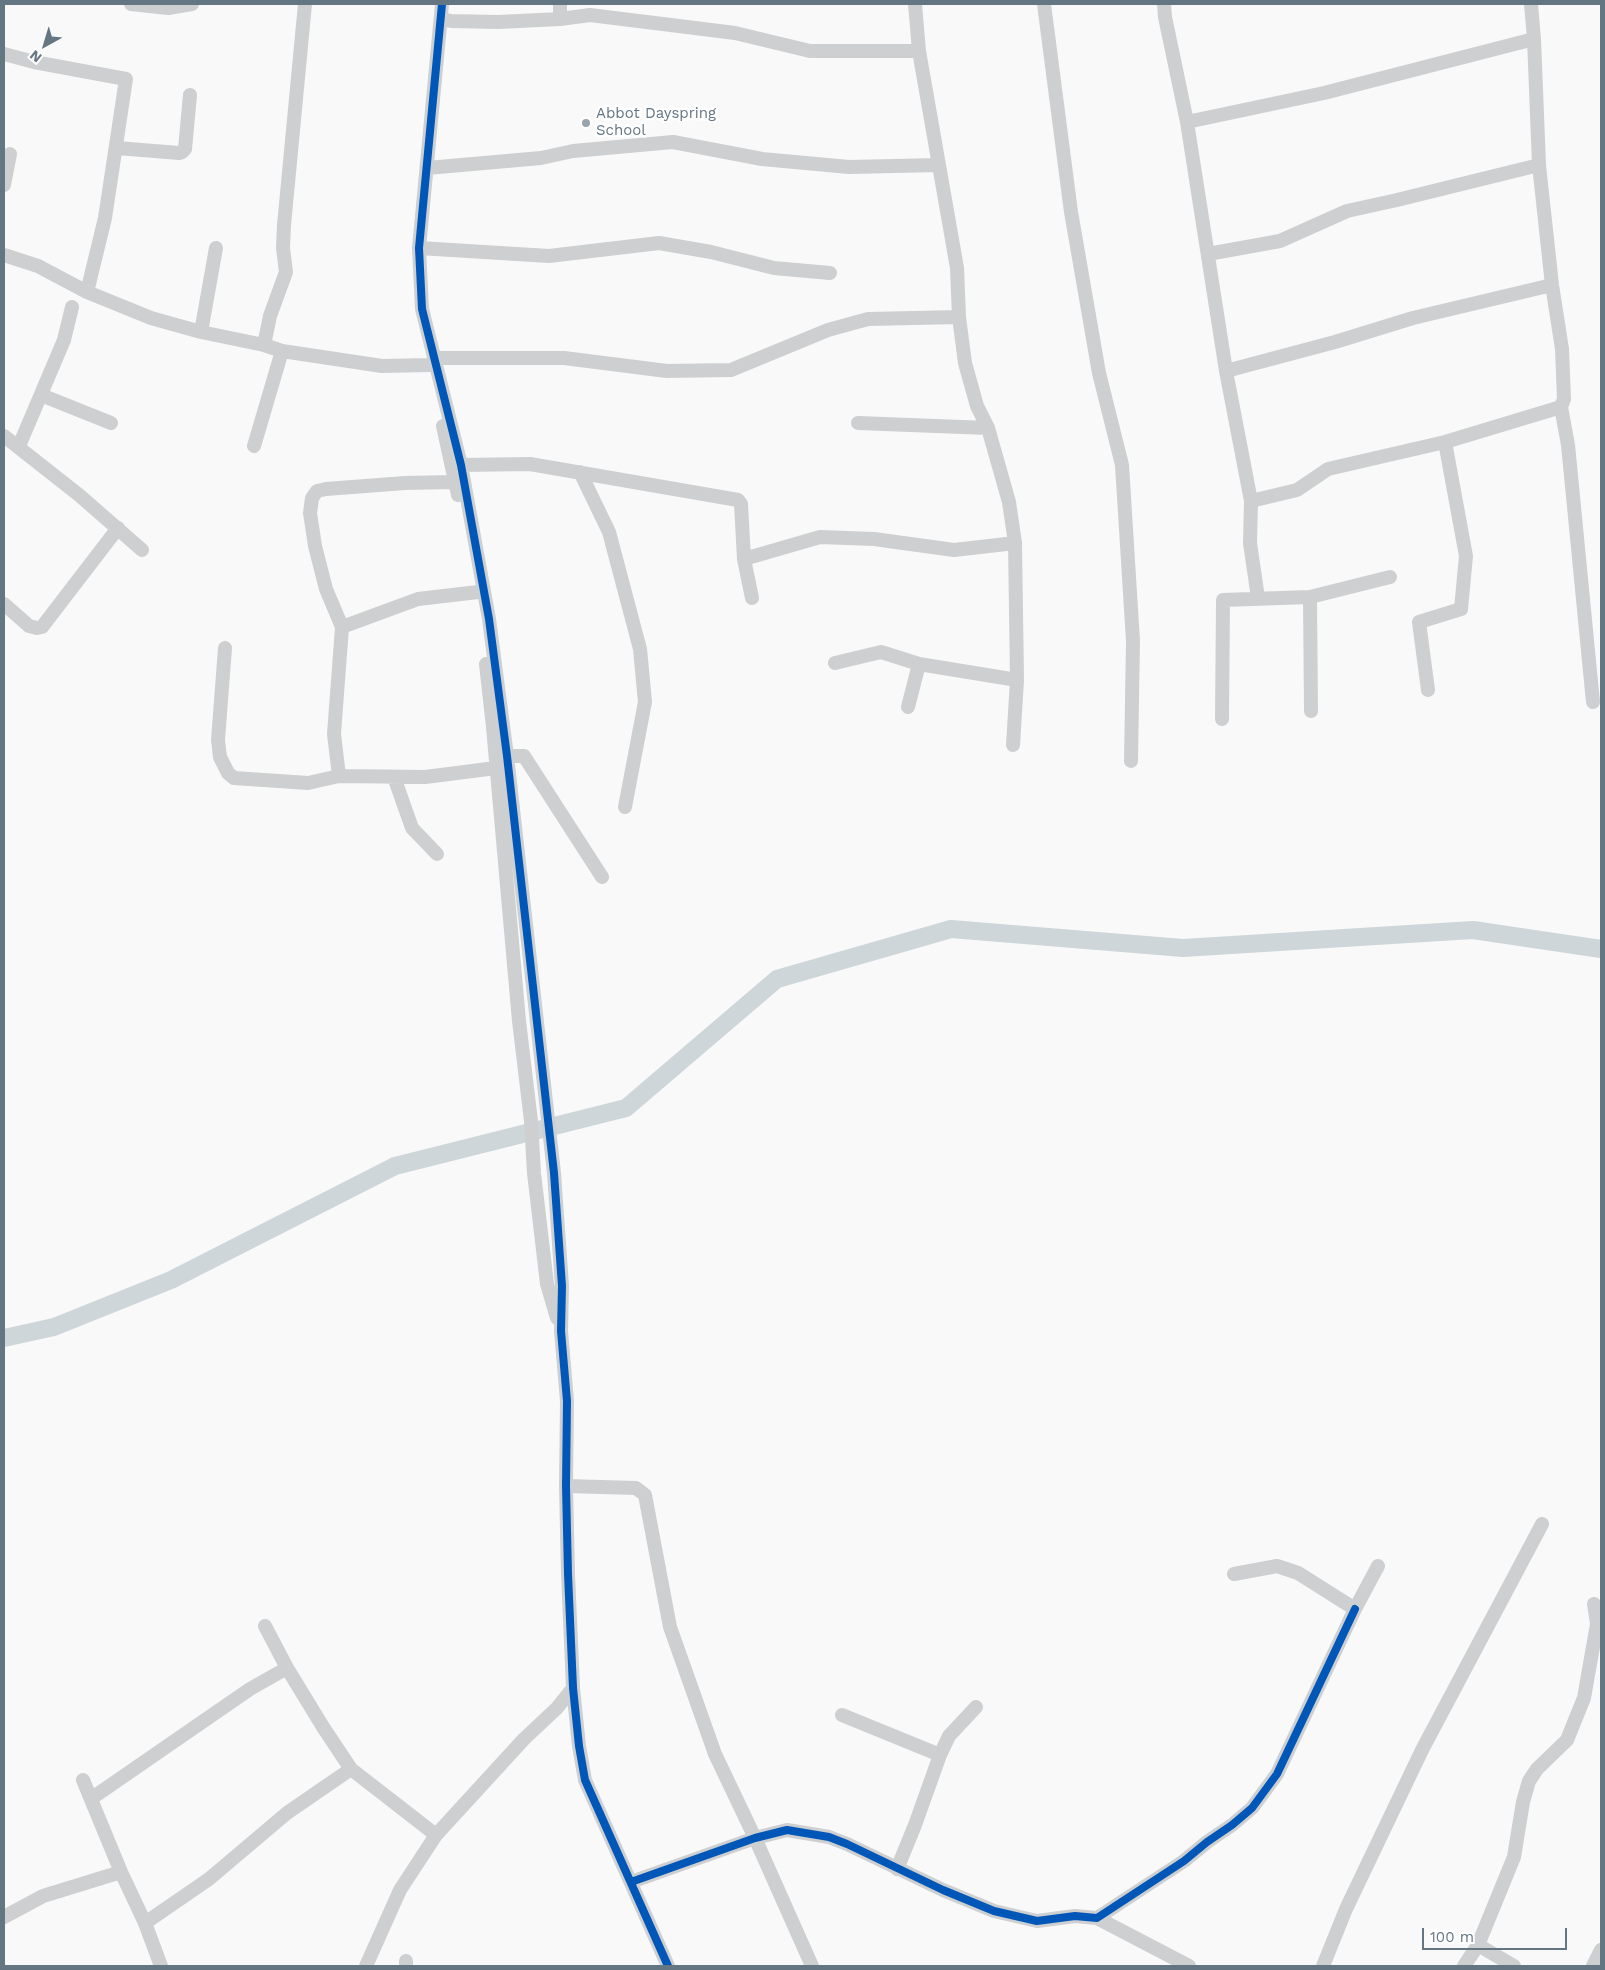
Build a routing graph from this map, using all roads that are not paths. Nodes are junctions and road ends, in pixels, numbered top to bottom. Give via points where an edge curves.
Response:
1 (131, 4) edge
2 (192, 4) edge
3 (305, 4) edge
4 (434, 4) edge
5 (442, 4) edge
6 (560, 4) edge
7 (915, 4) edge
8 (1044, 4) edge
9 (1164, 4) edge
10 (1531, 4) edge
11 (442, 19) junction
12 (560, 19) junction
13 (1534, 39) junction
14 (920, 50) junction
15 (4, 54) edge
16 (190, 95) dead end
17 (1187, 122) junction
18 (117, 148) junction
19 (10, 154) dead end
20 (939, 165) junction
21 (1539, 165) junction
22 (427, 168) junction
23 (4, 185) edge
24 (216, 248) dead end
25 (419, 248) junction
26 (1208, 254) junction
27 (4, 255) edge
28 (830, 274) dead end
29 (1552, 285) junction
30 (87, 292) junction
31 (72, 307) dead end
32 (959, 317) junction
33 (201, 332) junction
34 (264, 345) junction
35 (282, 352) junction
36 (433, 362) junction
37 (1226, 371) junction
38 (41, 395) junction
39 (1561, 407) junction
40 (111, 423) dead end
41 (858, 424) dead end
42 (988, 428) junction
43 (4, 436) edge
44 (1446, 442) junction
45 (19, 446) junction
46 (254, 446) dead end
47 (462, 465) junction
48 (580, 472) junction
49 (455, 482) junction
50 (1251, 501) junction
51 (118, 528) junction
52 (1015, 543) junction
53 (142, 550) dead end
54 (744, 559) junction
55 (1390, 578) dead end
56 (478, 592) junction
57 (1310, 597) junction
58 (752, 598) dead end
59 (1258, 598) junction
60 (4, 604) edge
61 (342, 627) junction
62 (225, 648) dead end
63 (835, 663) dead end
64 (918, 664) junction
65 (1017, 680) junction
66 (1428, 690) dead end
67 (1593, 702) dead end
68 (908, 707) dead end
69 (1311, 710) dead end
70 (1222, 719) dead end
71 (1013, 745) dead end
72 (508, 756) junction
73 (1131, 761) dead end
74 (496, 768) junction
75 (339, 776) junction
76 (394, 777) junction
77 (625, 807) dead end
78 (437, 854) dead end
79 (602, 877) dead end
80 (561, 1331) junction
81 (566, 1486) junction
82 (1542, 1524) dead end
83 (1378, 1566) dead end
84 (1234, 1574) dead end
85 (1594, 1604) dead end
86 (1355, 1609) junction
87 (265, 1626) dead end
88 (287, 1668) junction
89 (573, 1688) junction
90 (976, 1706) dead end
91 (842, 1714) dead end
92 (940, 1755) junction
93 (351, 1769) junction
94 (83, 1780) dead end
95 (92, 1798) junction
96 (436, 1835) junction
97 (755, 1838) junction
98 (897, 1868) junction
99 (121, 1872) junction
100 (631, 1882) junction
101 (4, 1917) edge
102 (1097, 1918) junction
103 (146, 1923) junction
104 (1478, 1945) junction
105 (1601, 1950) edge
106 (160, 1966) edge
107 (366, 1966) edge
108 (668, 1966) edge
109 (812, 1966) edge
110 (1189, 1966) edge
111 (1323, 1966) edge
112 (1464, 1966) edge
113 (1514, 1966) edge
114 (1593, 1966) edge

1 - 2 street via 168,8
3 - 34 street via 284,225 286,272 270,316
4 - 36 street via 412,241 413,305
5 - 11 street
6 - 12 street
7 - 14 street
8 - 73 street via 1071,212 1099,373 1122,465 1133,631
9 - 17 street
10 - 13 street
11 - 12 street via 498,22
11 - 22 street
12 - 14 street via 590,15 726,32 810,51
13 - 17 street via 1324,93
13 - 21 street
14 - 20 street
15 - 18 street via 126,79
16 - 18 street via 182,152
17 - 26 street
18 - 30 street via 105,218
19 - 23 street
20 - 22 street via 849,167 762,159 673,142
20 - 32 street via 957,268
21 - 26 street via 1347,210 1280,241
21 - 29 street
22 - 25 street
24 - 33 street
25 - 28 street via 549,256 658,243 774,268
25 - 36 street via 422,309
26 - 37 street
27 - 30 street via 38,266
29 - 37 street via 1413,318
29 - 39 street via 1562,349 1564,399
30 - 33 street via 151,318
31 - 38 street via 64,340
32 - 36 street via 868,319 828,330 731,370 667,371 564,358
32 - 42 street via 965,363 977,406
33 - 34 street
34 - 35 street
35 - 36 street via 382,366
35 - 46 street
36 - 47 street
36 - 49 street
37 - 50 street
38 - 40 street
38 - 45 street
39 - 44 street
39 - 67 street via 1568,445
41 - 42 street
42 - 52 street via 1009,502
43 - 45 street
44 - 50 street via 1328,469 1297,490
44 - 66 street via 1466,556 1462,609 1419,622
45 - 51 street
47 - 48 street via 530,464
47 - 72 street via 490,619
48 - 54 street via 738,500 741,504
48 - 77 street via 608,532 640,649 645,702
49 - 56 street
49 - 61 street via 405,482 326,489 318,491 312,498 310,513 315,546 326,589
50 - 59 street via 1250,543
51 - 53 street
51 - 60 street via 42,627 29,626
52 - 54 street via 954,550 874,539 820,537
52 - 65 street
54 - 58 street
55 - 57 street
56 - 61 street via 418,599
56 - 74 street
57 - 59 street
57 - 69 street
59 - 70 street via 1223,600
61 - 75 street via 334,734
62 - 75 street via 218,740 220,757 228,773 234,778 308,783
63 - 64 street via 881,652
64 - 65 street
64 - 68 street
65 - 71 street
72 - 79 street via 524,756
72 - 80 street via 554,1173 562,1286
74 - 76 street via 425,777
74 - 80 street via 534,1173 547,1284
75 - 76 street
76 - 78 street via 412,828
80 - 81 street via 567,1401
81 - 89 street
81 - 97 street via 636,1488 645,1495 670,1627 716,1754
82 - 111 street via 1422,1750 1346,1909
83 - 86 street
84 - 86 street via 1277,1566 1298,1573
85 - 104 street via 1597,1624 1584,1698 1567,1740 1529,1781 1514,1857
86 - 102 street via 1277,1774 1252,1808 1184,1861
87 - 88 street
88 - 93 street
88 - 95 street via 250,1688
89 - 96 street
89 - 100 street via 585,1780
90 - 92 street via 949,1736
91 - 92 street
92 - 98 street
93 - 96 street
93 - 103 street via 287,1813 209,1880
94 - 95 street
95 - 99 street
96 - 107 street via 400,1890
97 - 98 street via 787,1830 805,1832 848,1844
97 - 100 street
97 - 109 street
98 - 102 street via 1003,1913 1037,1921 1075,1916
99 - 101 street via 43,1896
99 - 103 street
100 - 108 street
102 - 110 street
103 - 106 street
104 - 112 street
104 - 113 street
105 - 114 street

